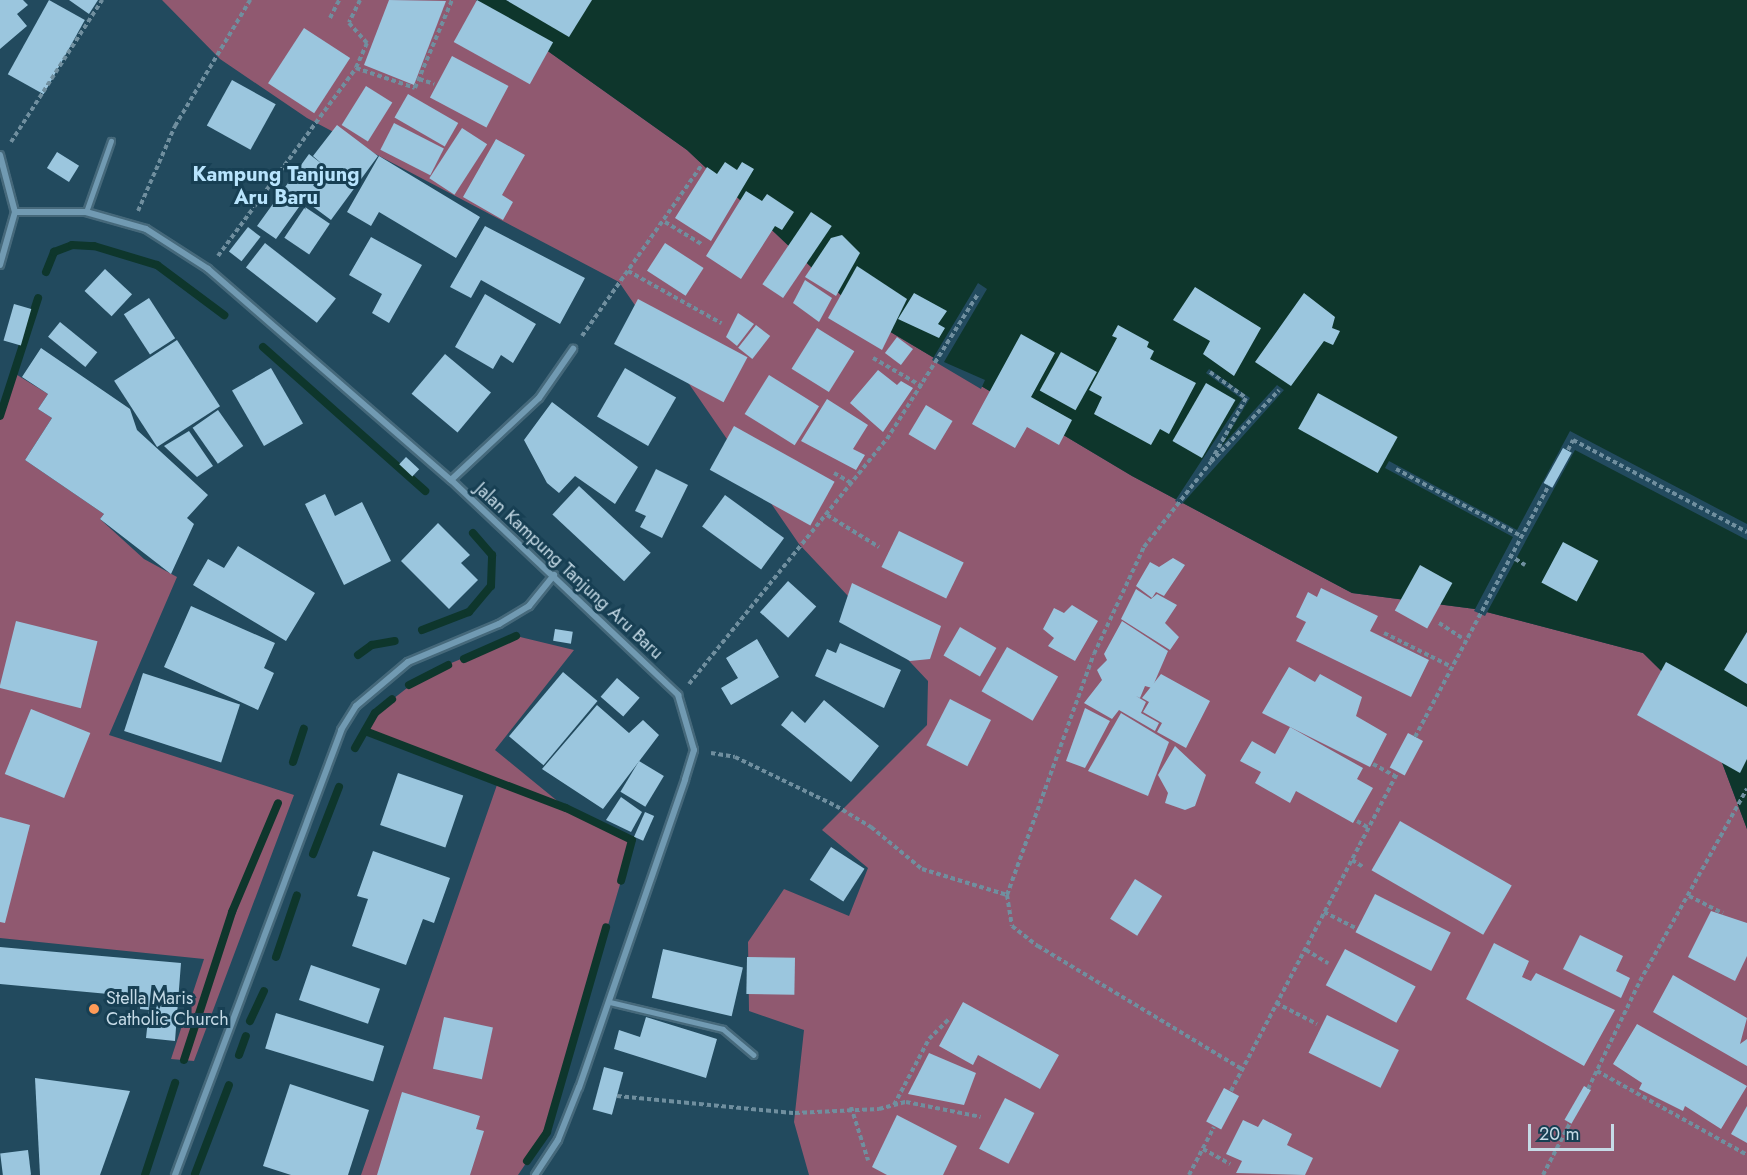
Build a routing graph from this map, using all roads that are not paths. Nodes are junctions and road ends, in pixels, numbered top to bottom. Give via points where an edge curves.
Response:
1 (111, 141) dead end
2 (1, 157) edge
3 (15, 212) junction
4 (86, 212) junction
5 (0, 265) edge
6 (573, 349) road end
7 (451, 480) junction
8 (554, 575) junction
9 (610, 1002) junction
10 (754, 1055) dead end
11 (175, 1175) edge
12 (534, 1175) edge

1 - 4 lane
2 - 3 street
3 - 4 street, Jalan Kampung Tanjung Aru Baru
3 - 5 street
4 - 7 street, Jalan Kampung Tanjung Aru Baru via 162,236 208,269
6 - 7 street via 539,398
7 - 8 street, Jalan Kampung Tanjung Aru Baru
8 - 9 street, Jalan Kampung Tanjung Aru Baru via 678,695 694,750
8 - 11 street via 529,606 499,624 408,663 369,693 341,730
9 - 10 lane via 723,1029
9 - 12 street via 558,1140

